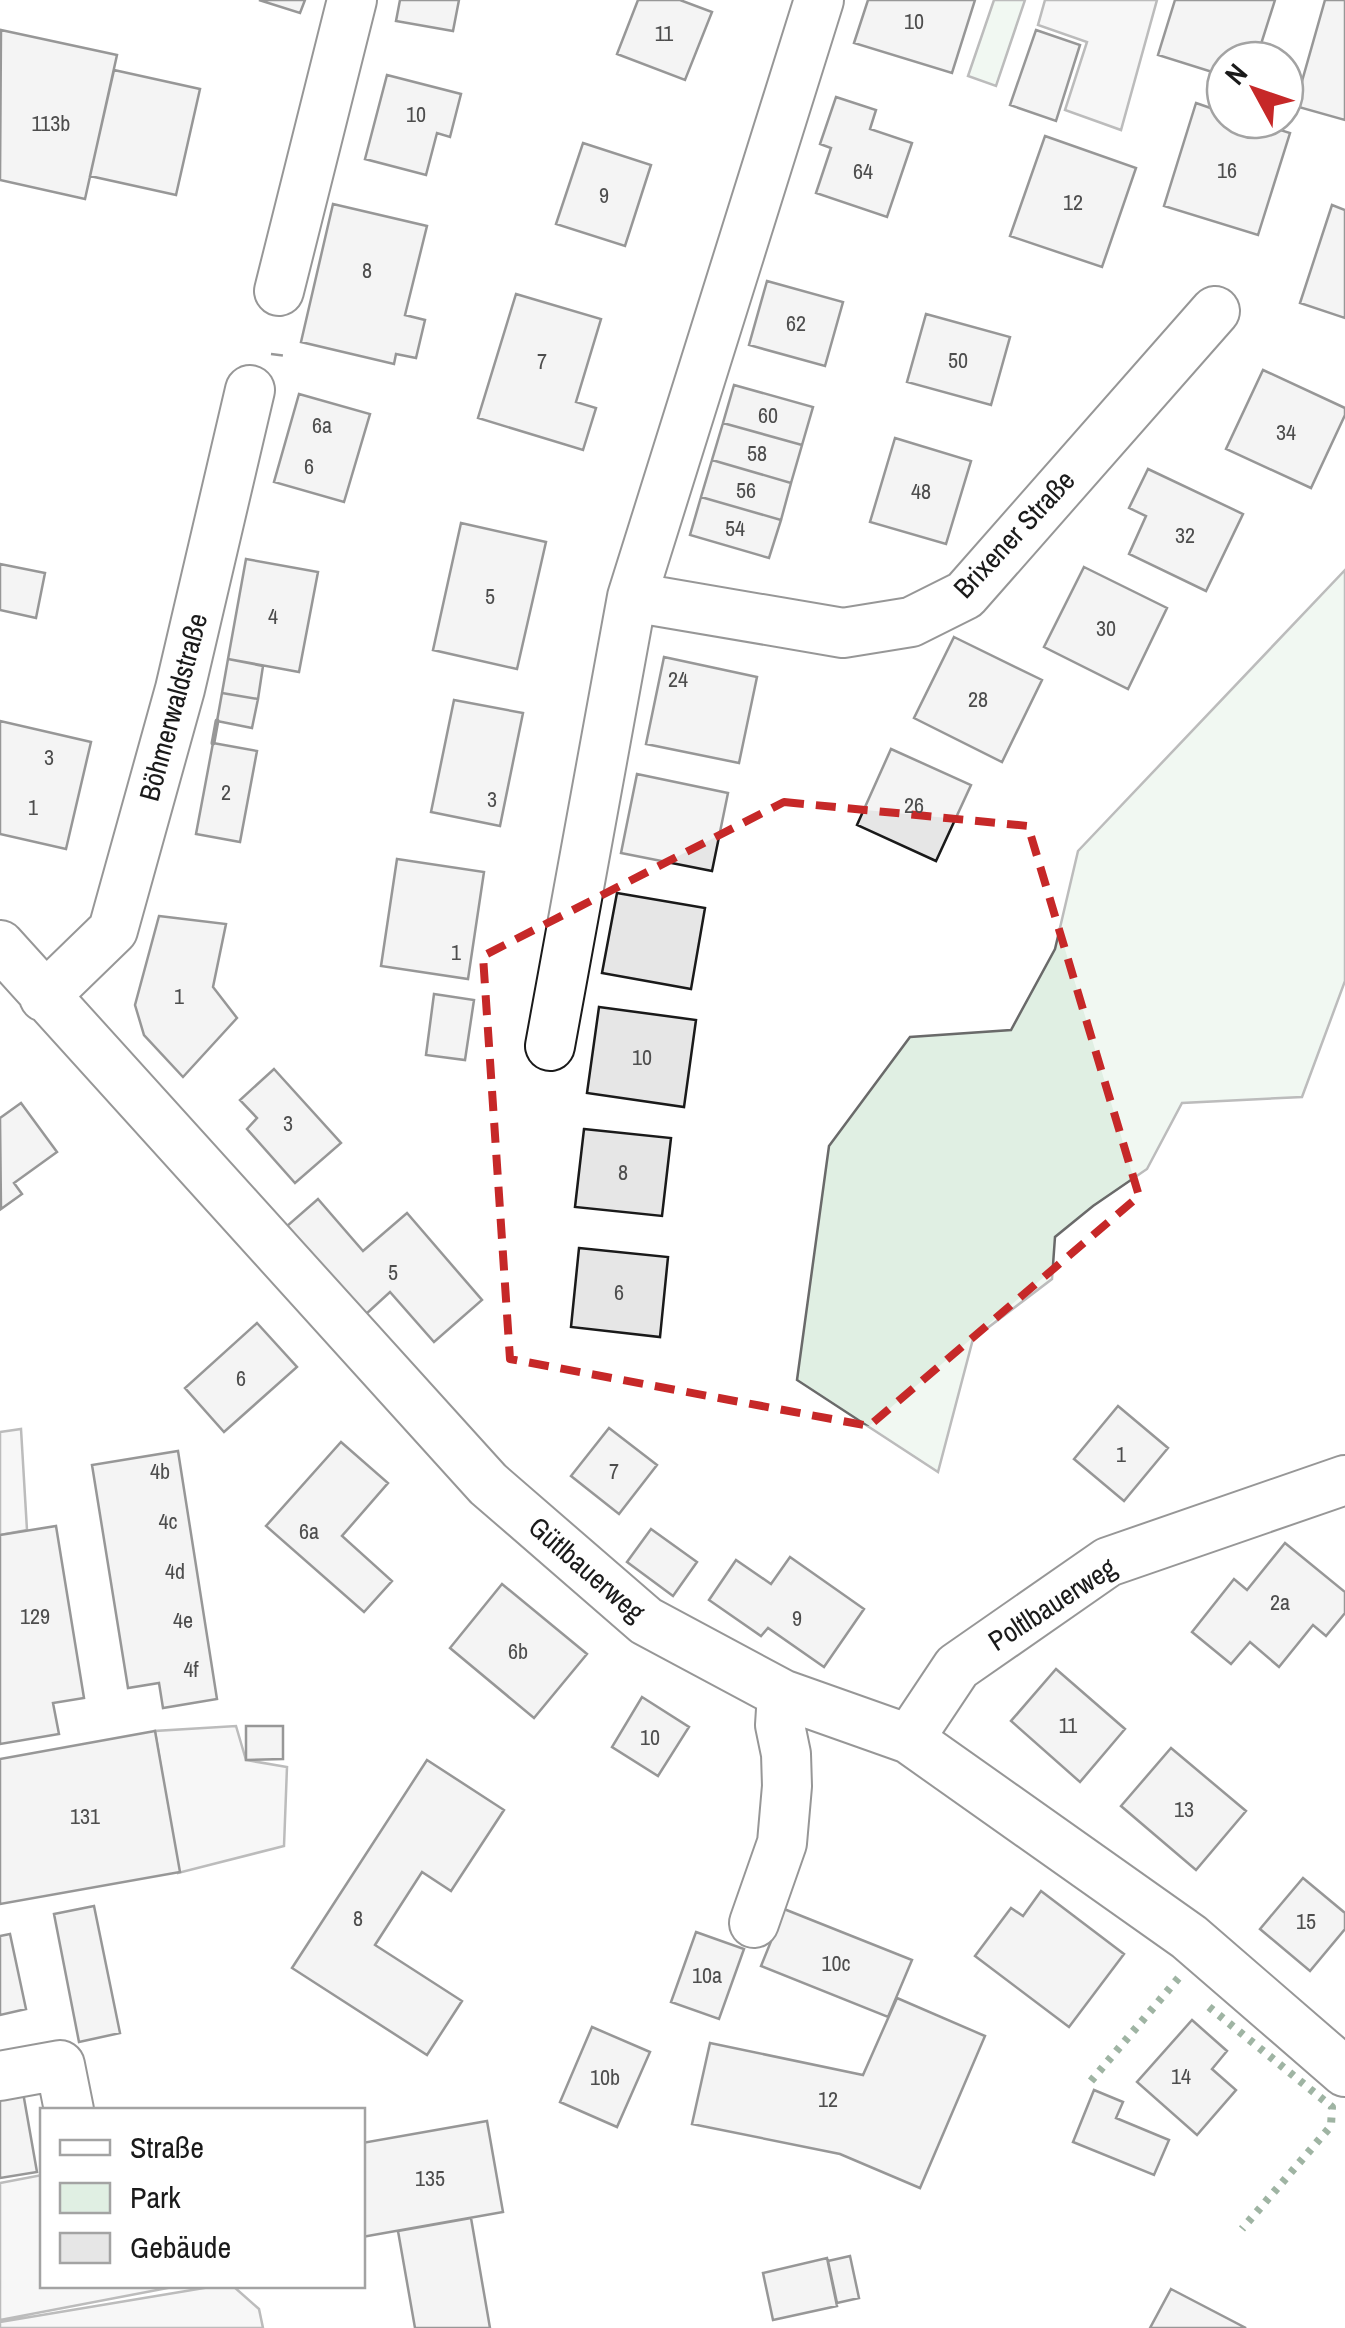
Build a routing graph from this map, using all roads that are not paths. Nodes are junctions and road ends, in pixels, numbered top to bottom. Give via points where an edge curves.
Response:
1 (352, 0) edge
2 (819, 0) edge
3 (280, 291) dead end
4 (1216, 311) dead end
5 (250, 390) dead end
6 (632, 597) junction
7 (0, 945) edge
8 (44, 997) junction
9 (550, 1046) dead end
10 (1345, 1480) edge
11 (782, 1694) junction
12 (909, 1739) junction
13 (754, 1924) dead end
14 (1345, 2072) edge
15 (0, 2076) edge
16 (68, 2108) edge

1 - 3 street
2 - 6 street
4 - 6 street, Brixener Straße via 964,595 911,622 843,633
5 - 8 street, Böhmerwaldstraße via 180,689 113,930
6 - 9 street
7 - 8 street, Gütlbauerweg
8 - 11 street, Gütlbauerweg via 488,1484 646,1621
10 - 12 street, Poltlbauerweg via 1108,1562 957,1667
11 - 12 street, Gütlbauerweg
11 - 13 street via 782,1843
12 - 14 street, Gütlbauerweg via 1189,1937
15 - 16 street via 60,2065

